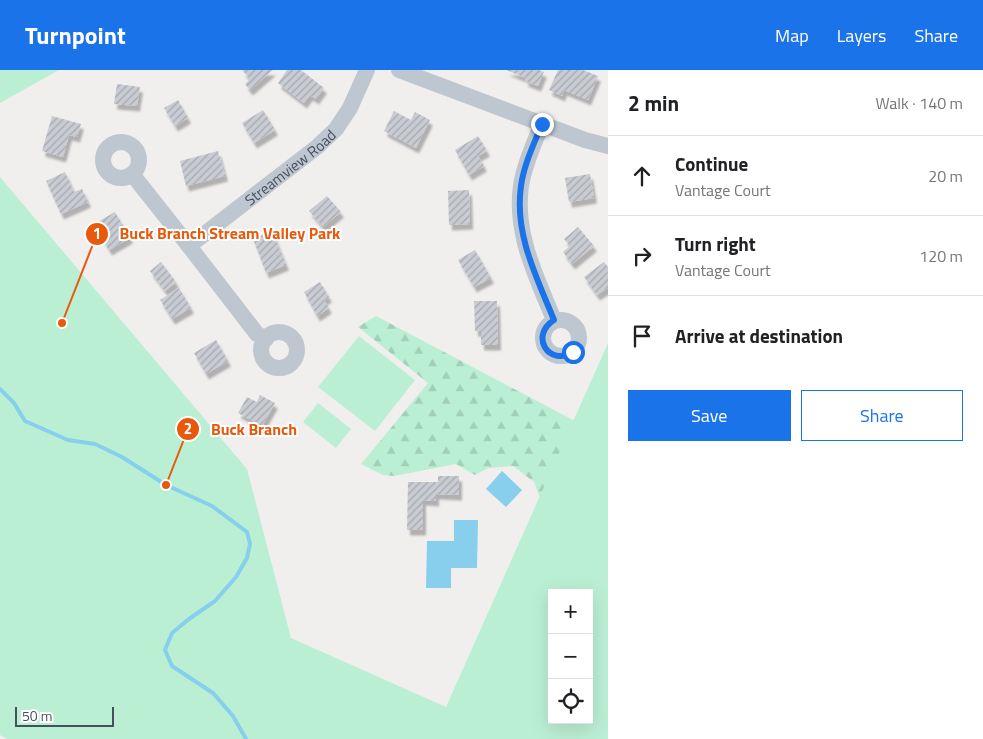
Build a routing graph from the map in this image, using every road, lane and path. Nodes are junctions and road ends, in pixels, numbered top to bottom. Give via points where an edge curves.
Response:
1 (367, 70) edge
2 (399, 70) edge
3 (542, 124) junction
4 (608, 146) edge
5 (132, 174) dead end
6 (189, 246) junction
7 (554, 320) dead end
8 (266, 339) dead end

1 - 6 street, Streamview Road via 350,108 318,147
2 - 3 street
3 - 4 street
3 - 7 street via 527,162 520,209 529,259
5 - 6 street
6 - 8 street via 256,334

